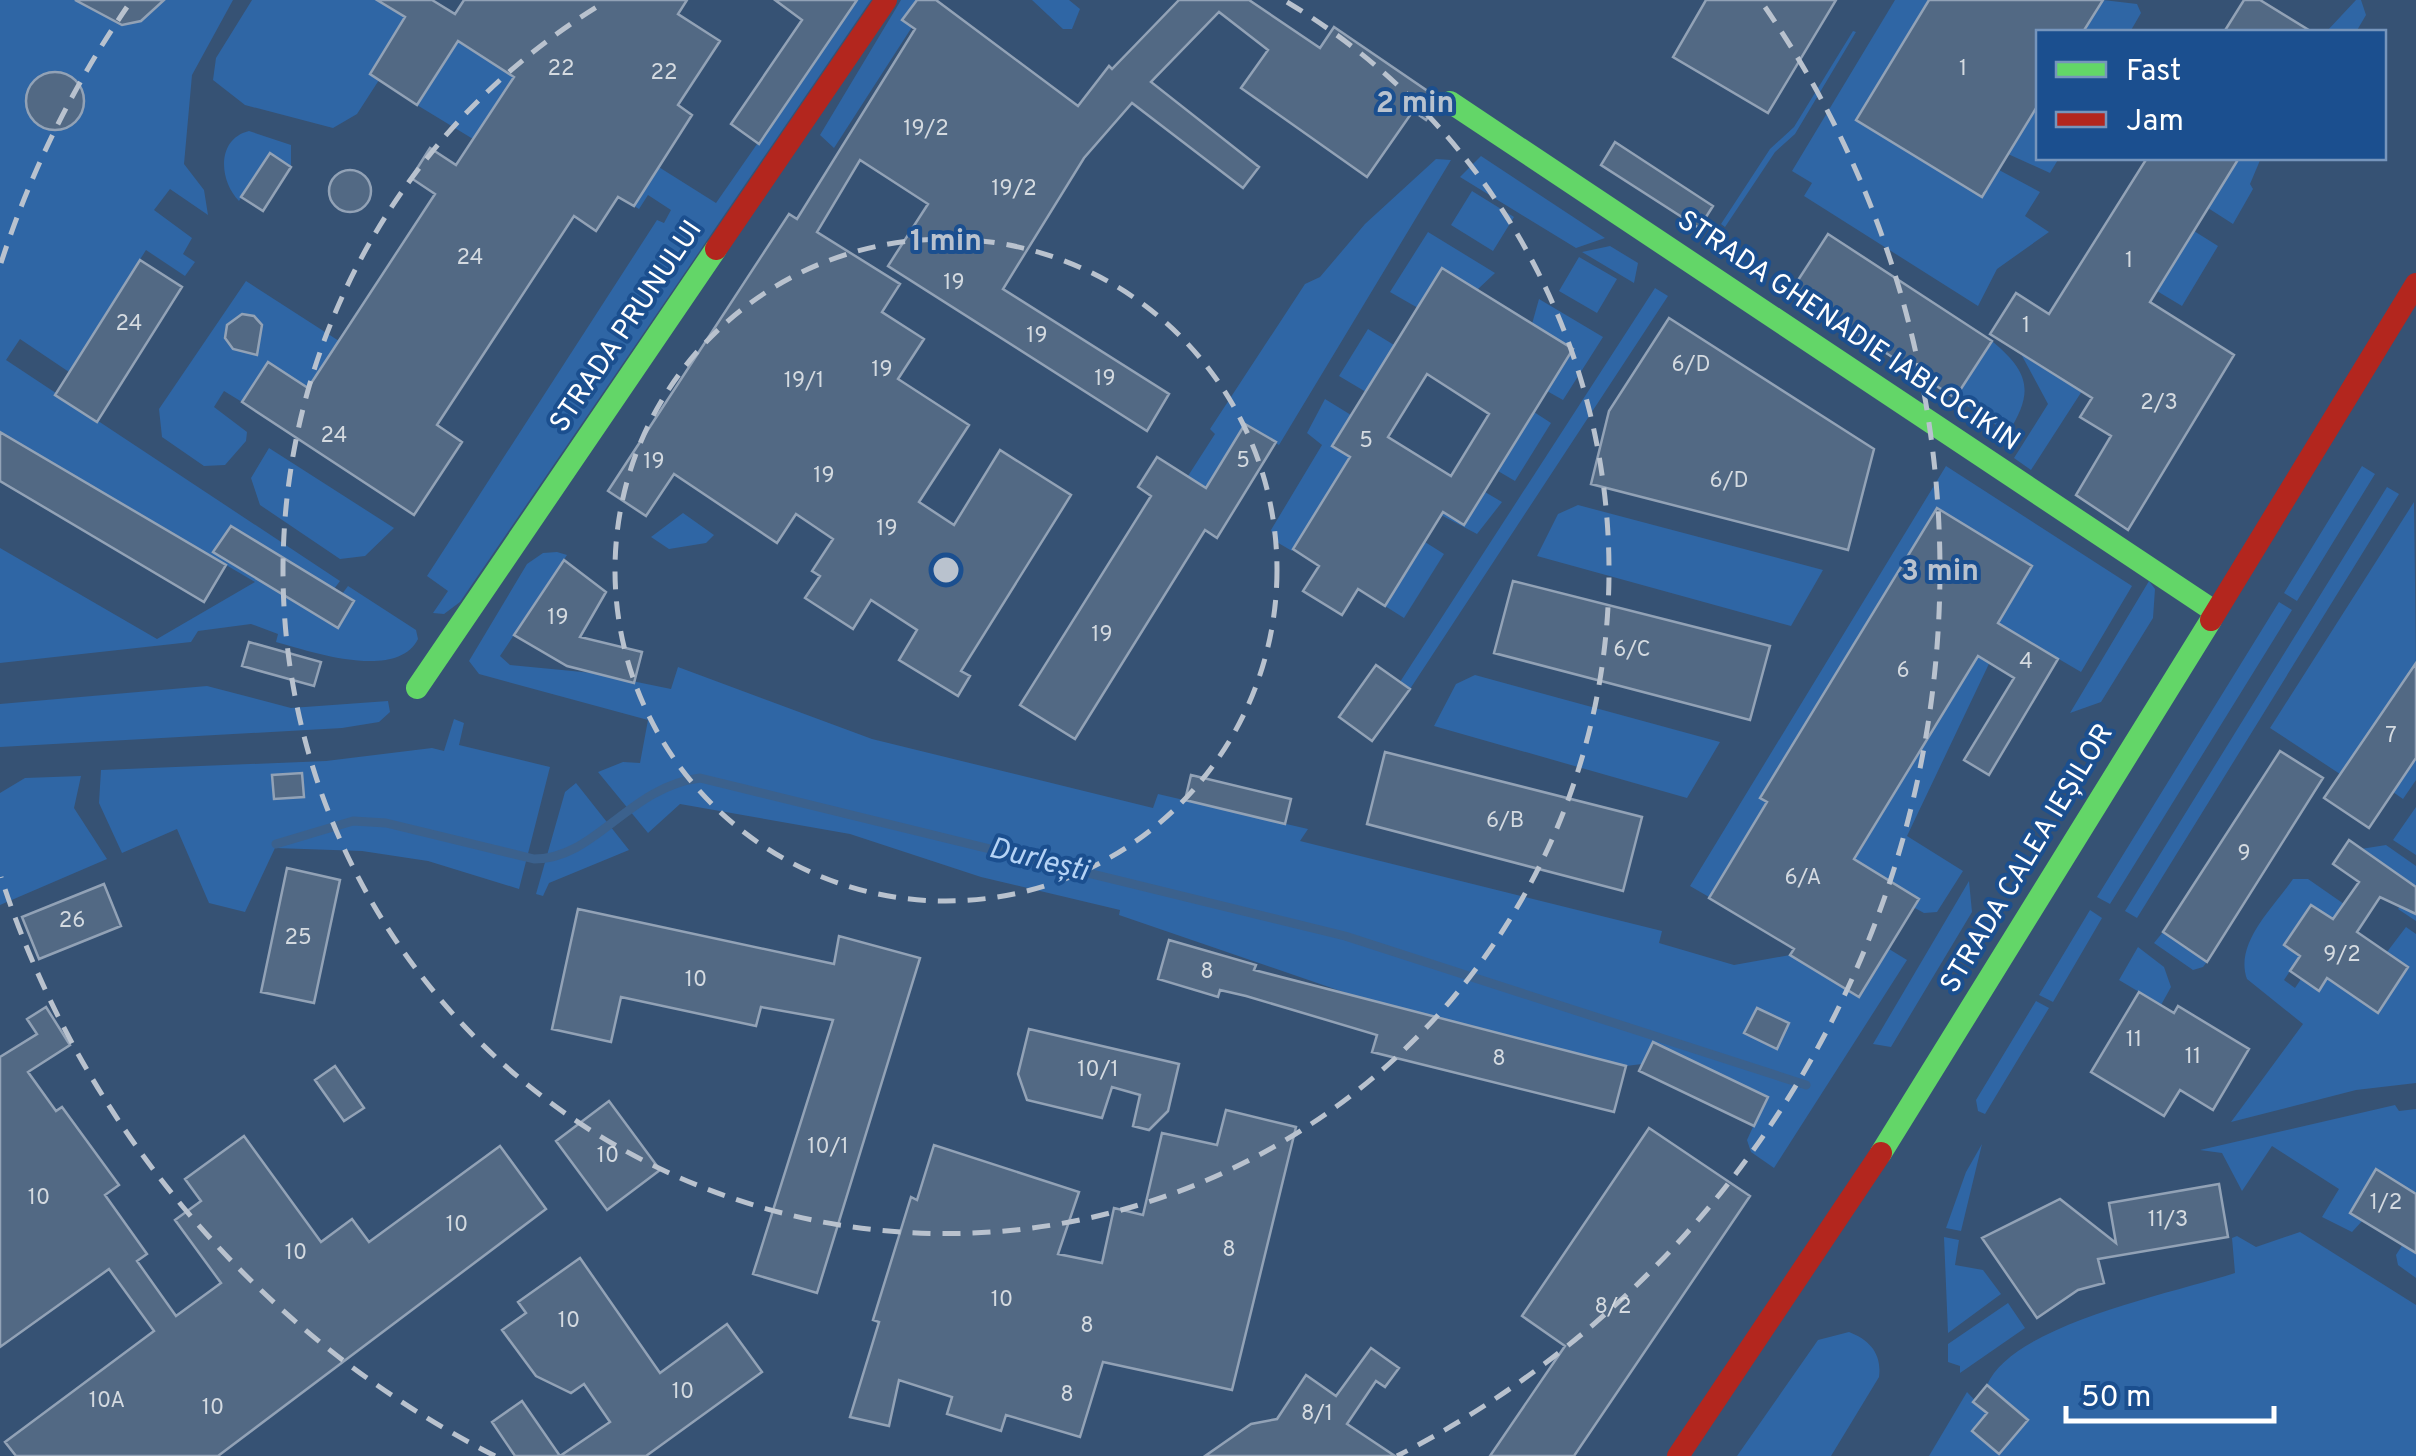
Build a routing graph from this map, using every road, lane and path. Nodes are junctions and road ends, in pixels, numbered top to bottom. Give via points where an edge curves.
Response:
1 (886, 0) edge
2 (1450, 102) dead end
3 (2416, 284) edge
4 (2214, 611) junction
5 (417, 688) dead end
6 (1678, 1456) edge

1 - 5 street, STRADA PRUNULUI
2 - 4 street, STRADA GHENADIE IABLOCIKIN
3 - 4 street, STRADA CALEA IEȘILOR
4 - 6 street, STRADA CALEA IEȘILOR via 1899,1129

